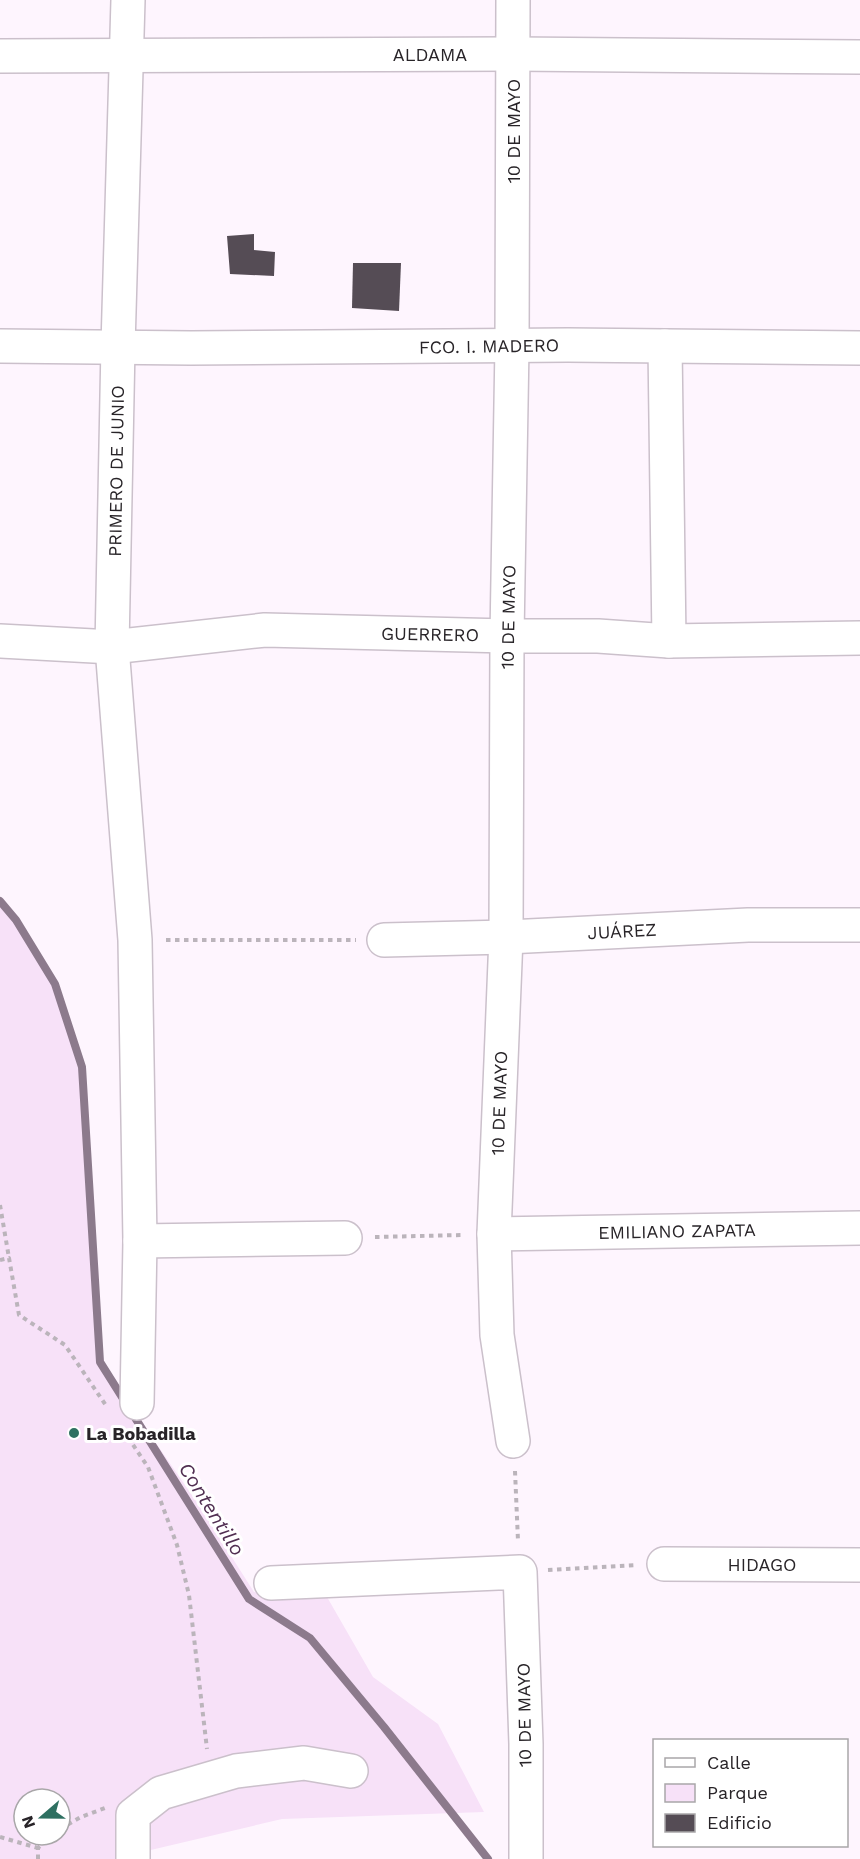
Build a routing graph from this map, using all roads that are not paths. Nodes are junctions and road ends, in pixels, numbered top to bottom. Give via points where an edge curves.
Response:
1 (128, 0) edge
2 (513, 0) edge
3 (514, 54) junction
4 (0, 56) edge
5 (126, 56) junction
6 (860, 57) edge
7 (0, 346) edge
8 (118, 346) junction
9 (512, 346) junction
10 (665, 346) junction
11 (860, 348) edge
12 (507, 636) junction
13 (860, 638) edge
14 (0, 641) edge
15 (669, 641) junction
16 (112, 647) junction
17 (860, 925) edge
18 (506, 937) junction
19 (384, 940) road end
20 (860, 1228) edge
21 (494, 1234) junction
22 (345, 1238) road end
23 (140, 1241) junction
24 (123, 1414) road end
25 (513, 1441) road end
26 (664, 1564) road end
27 (860, 1565) edge
28 (271, 1583) dead end
29 (351, 1772) dead end
30 (133, 1859) edge
31 (526, 1859) edge

1 - 5 street, PRIMERO DE JUNIO
2 - 3 street, 10 DE MAYO
3 - 5 street, ALDAMA
3 - 6 street, ALDAMA
3 - 9 street, 10 DE MAYO
4 - 5 street, ALDAMA
5 - 8 street, PRIMERO DE JUNIO
7 - 8 street, FCO. I. MADERO
8 - 9 street, FCO. I. MADERO
8 - 16 street, PRIMERO DE JUNIO
9 - 10 street, FCO. I. MADERO
9 - 12 street, 10 DE MAYO
10 - 11 street, FCO. I. MADERO
10 - 15 street
12 - 15 street, GUERRERO
12 - 16 street, GUERRERO via 265,630
12 - 18 street, 10 DE MAYO
13 - 15 street, GUERRERO
14 - 16 street, GUERRERO
16 - 23 street, PRIMERO DE JUNIO via 135,940
17 - 18 street, JUÁREZ via 748,925
18 - 19 street, JUÁREZ
18 - 21 street, 10 DE MAYO
20 - 21 street, EMILIANO ZAPATA
21 - 25 street, 10 DE MAYO via 497,1335
22 - 23 street
23 - 24 street, PRIMERO DE JUNIO
26 - 27 street, HIDAGO
28 - 31 street, 10 DE MAYO via 520,1572
29 - 30 street via 304,1763 236,1771 161,1793 133,1815

